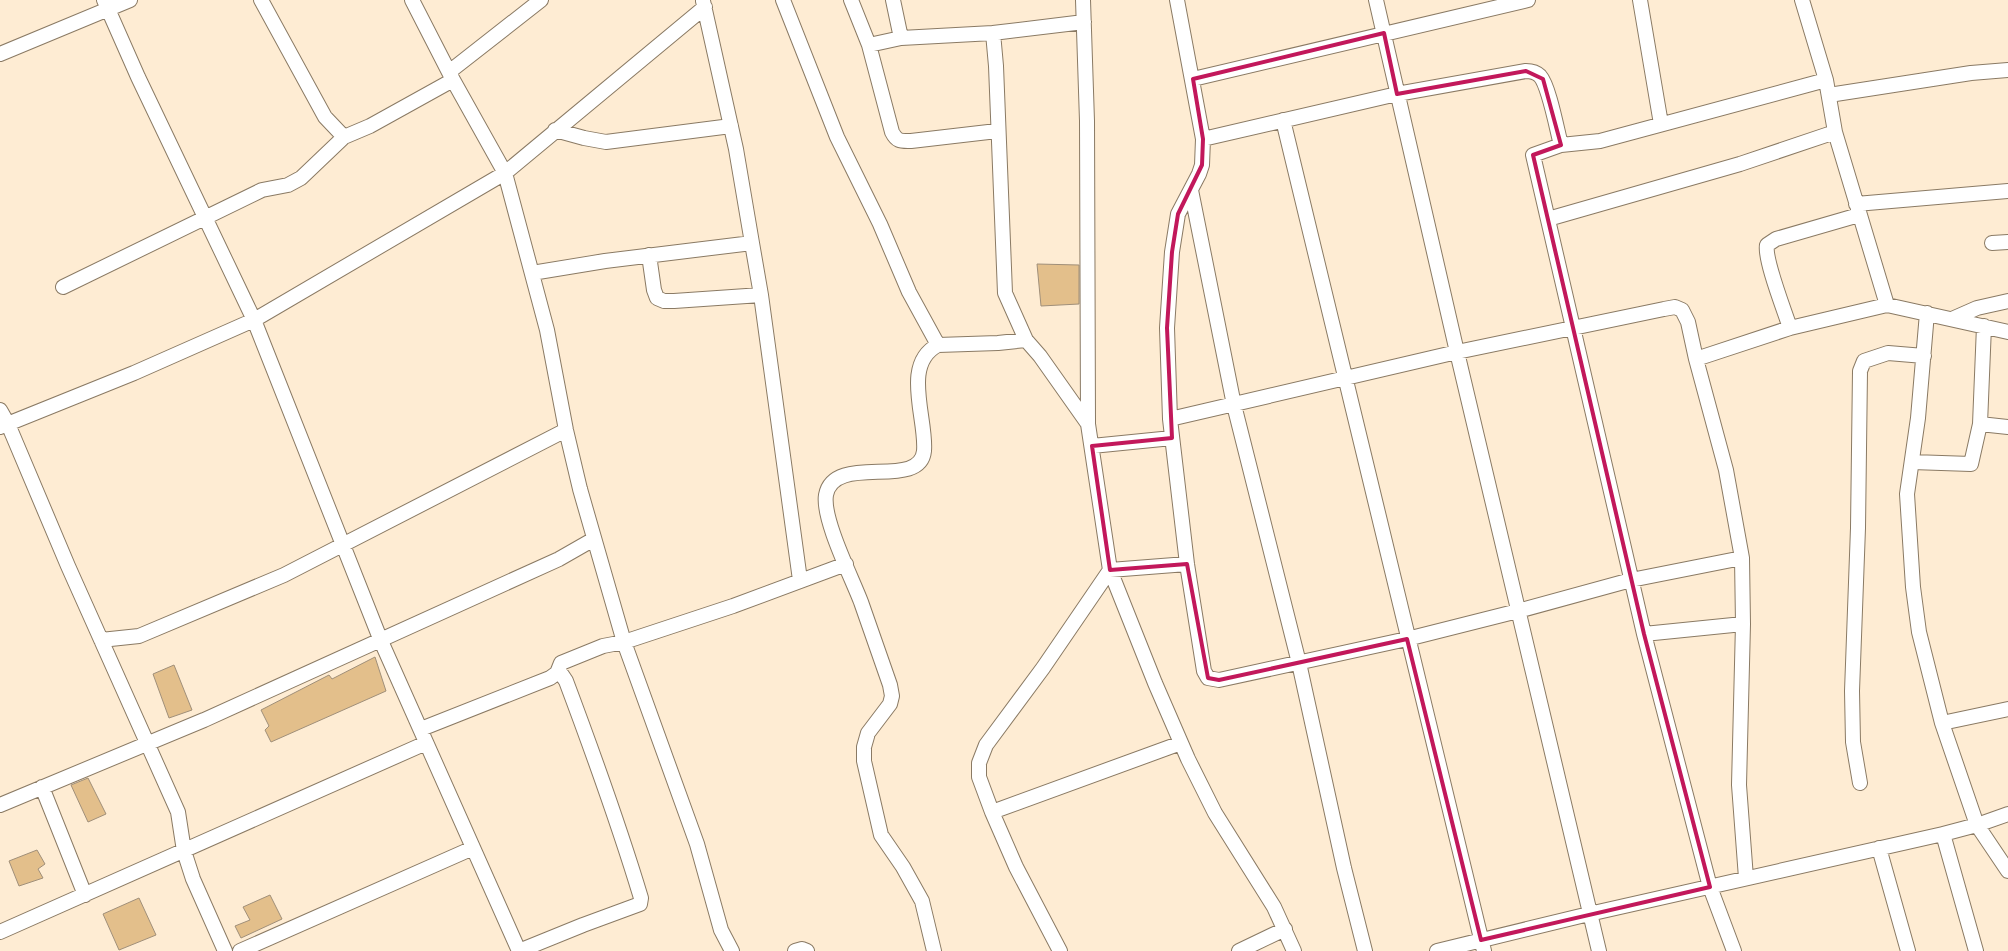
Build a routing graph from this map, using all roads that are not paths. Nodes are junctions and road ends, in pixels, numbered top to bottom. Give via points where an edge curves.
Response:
1 (130, 0) edge
2 (261, 0) edge
3 (412, 0) edge
4 (540, 0) edge
5 (783, 0) edge
6 (851, 0) edge
7 (893, 0) edge
8 (1083, 0) edge
9 (1177, 0) edge
10 (1376, 0) edge
11 (1528, 0) edge
12 (1640, 0) edge
13 (1802, 0) edge
14 (704, 4) edge
15 (107, 5) edge
16 (1084, 22) junction
17 (993, 33) junction
18 (1384, 33) junction
19 (902, 38) junction
20 (869, 45) junction
21 (0, 54) edge
22 (2008, 70) edge
23 (451, 76) junction
24 (1193, 79) junction
25 (1826, 80) junction
26 (1398, 94) junction
27 (1829, 95) junction
28 (1283, 120) junction
29 (1661, 124) junction
30 (731, 126) junction
31 (555, 130) junction
32 (997, 131) junction
33 (1835, 132) junction
34 (344, 137) junction
35 (1203, 139) junction
36 (1561, 145) junction
37 (505, 172) junction
38 (1192, 190) junction
39 (2008, 191) edge
40 (1857, 210) junction
41 (205, 216) junction
42 (1548, 219) junction
43 (2008, 242) edge
44 (752, 243) junction
45 (1992, 243) dead end
46 (649, 255) junction
47 (532, 274) junction
48 (63, 287) dead end
49 (761, 295) junction
50 (2008, 301) edge
51 (1887, 305) junction
52 (1927, 313) junction
53 (1952, 319) junction
54 (254, 320) junction
55 (1984, 326) junction
56 (1790, 328) junction
57 (1572, 329) junction
58 (2008, 332) edge
59 (1026, 340) junction
60 (938, 344) junction
61 (1457, 352) junction
62 (1924, 356) junction
63 (1696, 359) junction
64 (1346, 378) junction
65 (1234, 404) junction
66 (0, 410) edge
67 (1170, 419) junction
68 (1088, 424) junction
69 (1980, 424) junction
70 (4, 426) edge
71 (2008, 427) edge
72 (566, 430) junction
73 (1172, 438) junction
74 (1092, 446) junction
75 (1912, 462) junction
76 (594, 539) junction
77 (344, 544) junction
78 (1742, 558) junction
79 (846, 564) junction
80 (1187, 564) junction
81 (1110, 570) junction
82 (800, 580) junction
83 (1632, 580) junction
84 (1518, 612) junction
85 (1743, 624) junction
86 (1644, 634) junction
87 (1407, 639) junction
88 (101, 640) junction
89 (381, 641) junction
90 (624, 642) junction
91 (1299, 663) junction
92 (557, 673) junction
93 (2008, 709) edge
94 (1942, 723) junction
95 (421, 729) junction
96 (426, 743) junction
97 (1181, 743) junction
98 (147, 744) junction
99 (1860, 783) dead end
100 (42, 787) junction
101 (0, 805) edge
102 (992, 812) junction
103 (2008, 814) edge
104 (1977, 825) junction
105 (1943, 834) junction
106 (473, 848) junction
107 (1879, 848) junction
108 (184, 851) junction
109 (2008, 871) edge
110 (1746, 878) junction
111 (1710, 887) junction
112 (85, 894) junction
113 (1589, 914) junction
114 (1285, 929) junction
115 (0, 932) edge
116 (1482, 946) edge
117 (225, 951) edge
118 (240, 951) edge
119 (732, 951) edge
120 (795, 951) edge
121 (807, 951) edge
122 (934, 951) edge
123 (1060, 951) edge
124 (1238, 951) edge
125 (1294, 951) edge
126 (1365, 951) edge
127 (1437, 951) edge
128 (1599, 951) edge
129 (1734, 951) edge
130 (1908, 951) edge
131 (1976, 951) edge

1 - 15 street
2 - 34 street via 325,116
3 - 23 street
4 - 23 street
5 - 60 street via 837,137 909,292
6 - 20 street
7 - 19 street
8 - 16 street
9 - 24 street
10 - 18 street
11 - 18 street
12 - 29 street
13 - 25 street
14 - 30 street
14 - 31 street
15 - 21 street
15 - 41 street
16 - 17 street
16 - 68 street
17 - 19 street
17 - 32 street
18 - 24 street
18 - 26 street
19 - 20 street
20 - 32 street via 896,139 911,141
22 - 27 street
23 - 34 street via 370,126
23 - 37 street
24 - 35 street
25 - 27 street
25 - 29 street
26 - 28 street
26 - 36 street via 1533,72 1542,79
26 - 61 street
27 - 33 street
28 - 35 street
28 - 64 street
29 - 36 street via 1600,141
30 - 31 street via 606,142
30 - 44 street
31 - 37 street
32 - 59 street via 1005,293
33 - 40 street
33 - 42 street via 1740,164
34 - 41 street via 301,178 288,185 262,190
35 - 38 street via 1202,166
36 - 42 street via 1533,155
37 - 47 street
37 - 54 street
38 - 65 street
38 - 67 street via 1178,214 1172,252 1167,328
39 - 40 street
40 - 51 street
40 - 56 street via 1767,245
41 - 48 street
41 - 54 street
42 - 57 street
43 - 45 street
44 - 46 street
44 - 49 street
46 - 47 street
46 - 49 street via 654,290 660,300
47 - 72 street via 547,330
49 - 82 street
50 - 53 street via 1977,308
51 - 52 street
51 - 56 street
52 - 53 street
52 - 62 street
53 - 55 street
54 - 70 street
54 - 77 street
55 - 58 street
55 - 69 street
56 - 63 street
57 - 61 street
57 - 63 street via 1675,307 1686,315
57 - 83 street
59 - 60 street
59 - 68 street
60 - 79 street via 923,359 919,375 924,451 920,461 916,466 899,471 873,471 844,477 834,481 828,490 828,515
61 - 64 street
61 - 84 street
62 - 75 street
62 - 99 street via 1888,353 1864,361 1860,371 1852,691 1853,742
63 - 78 street via 1726,470
64 - 65 street
64 - 87 street
65 - 67 street
65 - 91 street
66 - 70 street
67 - 73 street
68 - 74 street
69 - 71 street
69 - 75 street via 1971,464
70 - 88 street
72 - 76 street
72 - 77 street
73 - 74 street
73 - 80 street
74 - 81 street
75 - 94 street via 1907,494 1913,587 1919,632
76 - 89 street via 559,559
76 - 90 street
77 - 88 street via 284,575 139,636
77 - 89 street
78 - 83 street
78 - 85 street
79 - 82 street
79 - 122 street via 892,696 890,704 868,733 864,747 868,784 881,836 922,901
80 - 81 street
80 - 91 street via 1204,671 1208,678 1218,680
81 - 97 street
81 - 102 street via 986,745 979,763 979,777
82 - 90 street
83 - 84 street
83 - 86 street
84 - 87 street
84 - 113 street
85 - 86 street
85 - 110 street via 1739,784
86 - 111 street
87 - 91 street
87 - 116 street
88 - 98 street
89 - 95 street
89 - 98 street
90 - 92 street via 603,646 561,663
90 - 119 street via 687,812 720,930
91 - 126 street
92 - 95 street
92 - 106 street via 566,681 585,732 641,902 519,951
93 - 94 street
94 - 104 street
95 - 96 street
96 - 106 street
96 - 108 street
97 - 102 street
97 - 114 street via 1215,813
98 - 100 street
98 - 108 street via 178,812
100 - 101 street
100 - 112 street
102 - 123 street via 1016,867
103 - 104 street
104 - 105 street
104 - 109 street
105 - 107 street
105 - 131 street
106 - 118 street
107 - 110 street
107 - 130 street
108 - 112 street
108 - 117 street via 192,880
110 - 111 street
111 - 113 street
111 - 129 street
112 - 115 street
113 - 116 street
113 - 128 street
114 - 124 street
114 - 125 street
116 - 127 street
120 - 121 street

